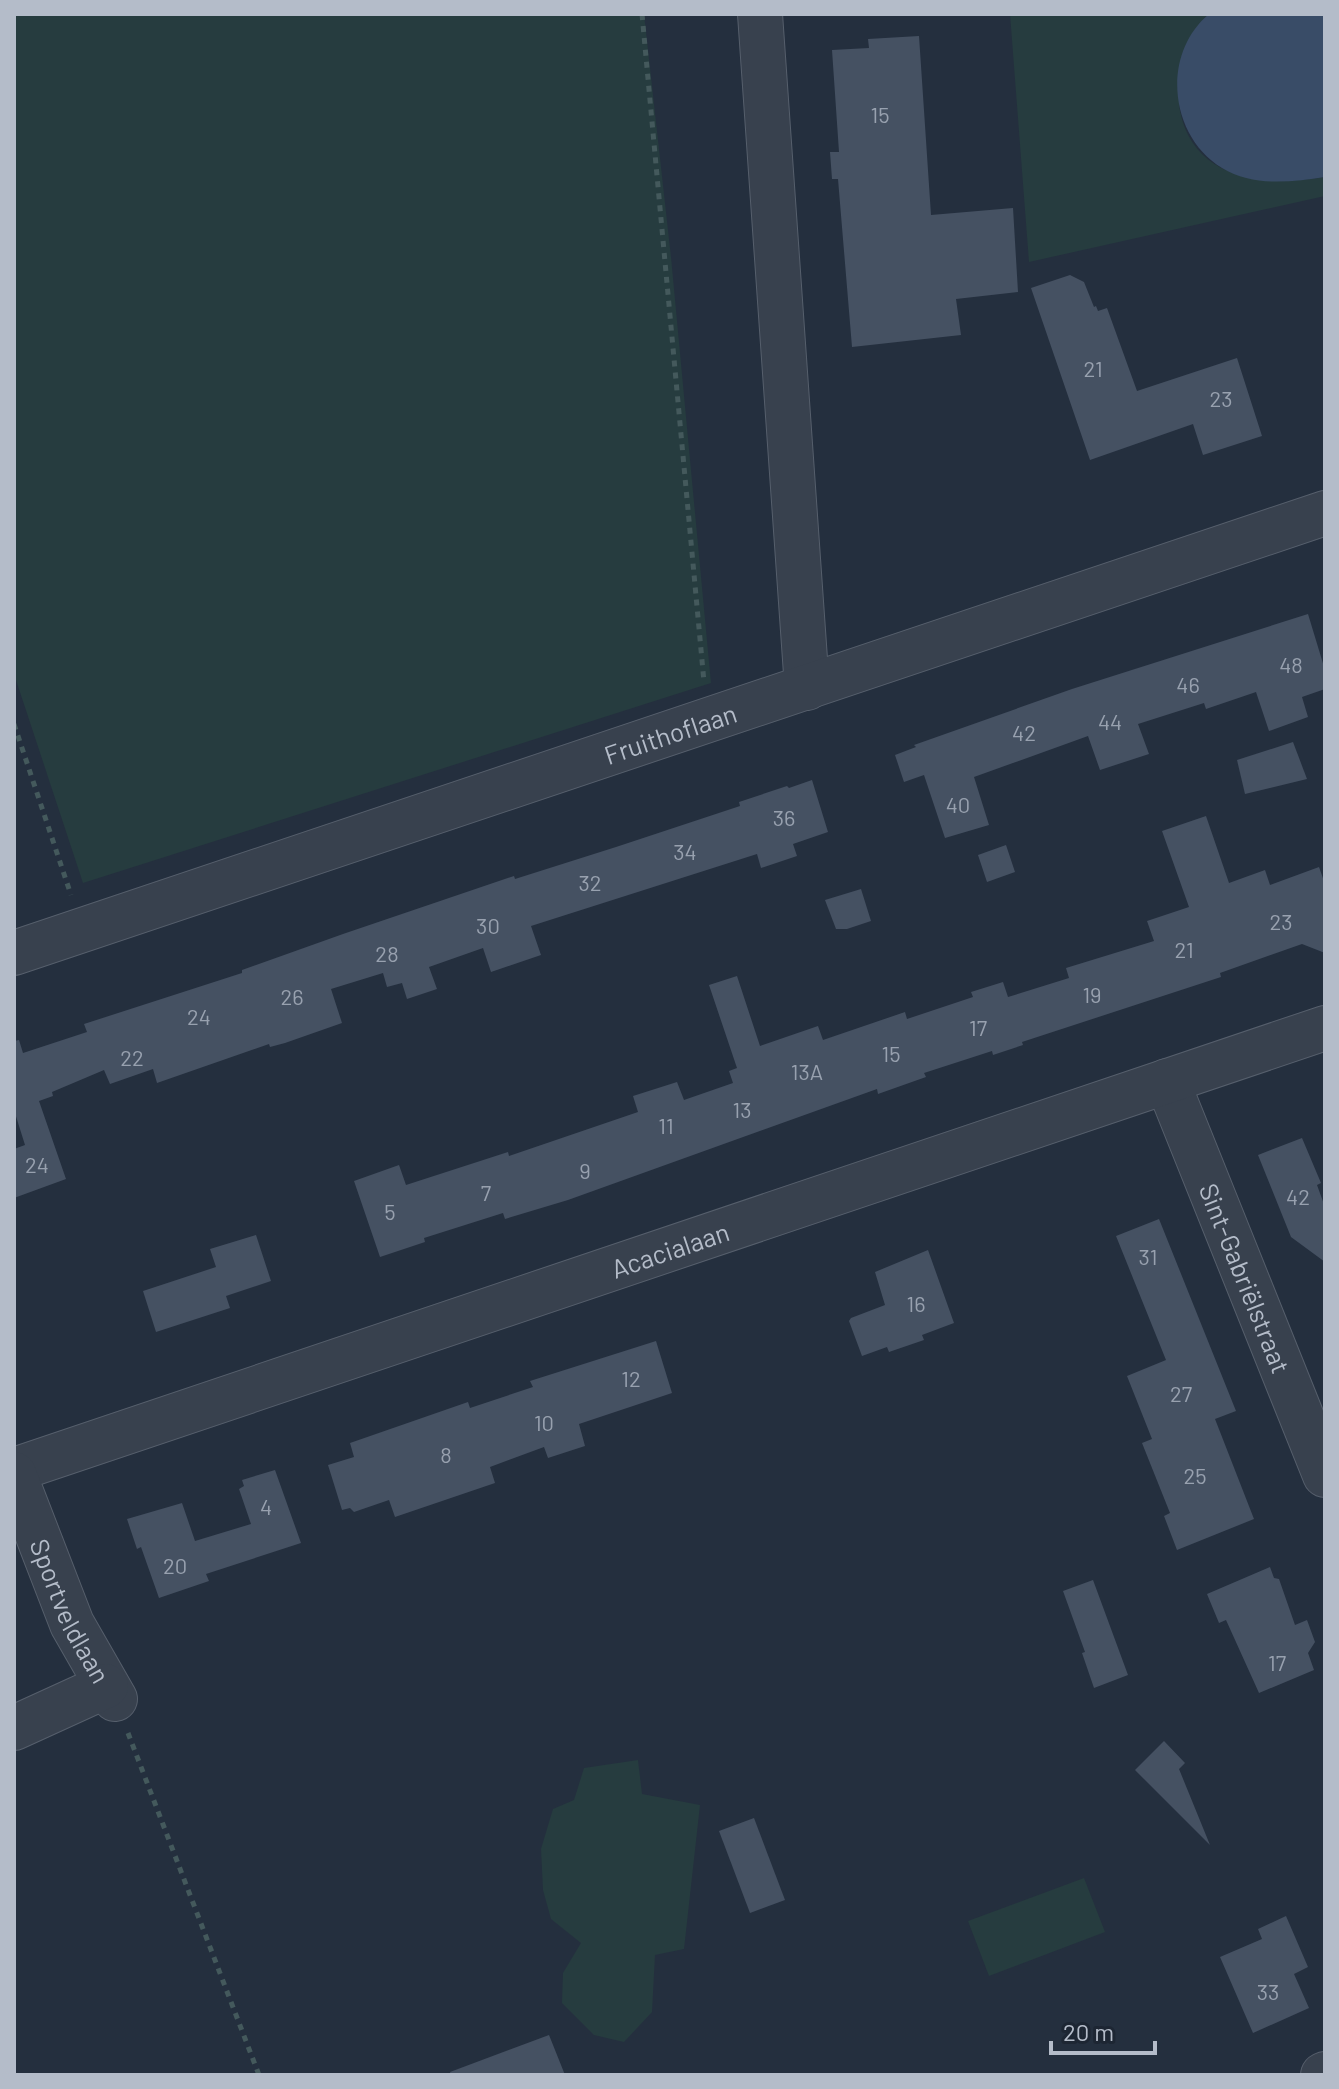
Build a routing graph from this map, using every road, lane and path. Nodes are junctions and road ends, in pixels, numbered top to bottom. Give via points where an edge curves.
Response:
1 (642, 14) edge
2 (760, 14) edge
3 (1325, 513) edge
4 (807, 688) junction
5 (707, 721) junction
6 (14, 724) edge
7 (83, 930) junction
8 (14, 953) edge
9 (1325, 1028) edge
10 (1167, 1081) junction
11 (14, 1472) edge
12 (1325, 1475) edge
13 (23, 1521) edge
14 (111, 1692) junction
15 (14, 1728) edge
16 (259, 2075) edge

1 - 5 path
2 - 4 street
3 - 4 street, Fruithoflaan
4 - 5 street, Fruithoflaan
5 - 7 street, Fruithoflaan
6 - 7 path
7 - 8 street, Fruithoflaan
9 - 10 street, Acacialaan
10 - 11 street, Acacialaan
10 - 12 street, Sint-Gabriëlstraat
11 - 13 street, Sportveldlaan
13 - 14 street, Sportveldlaan
14 - 15 street
14 - 16 path

